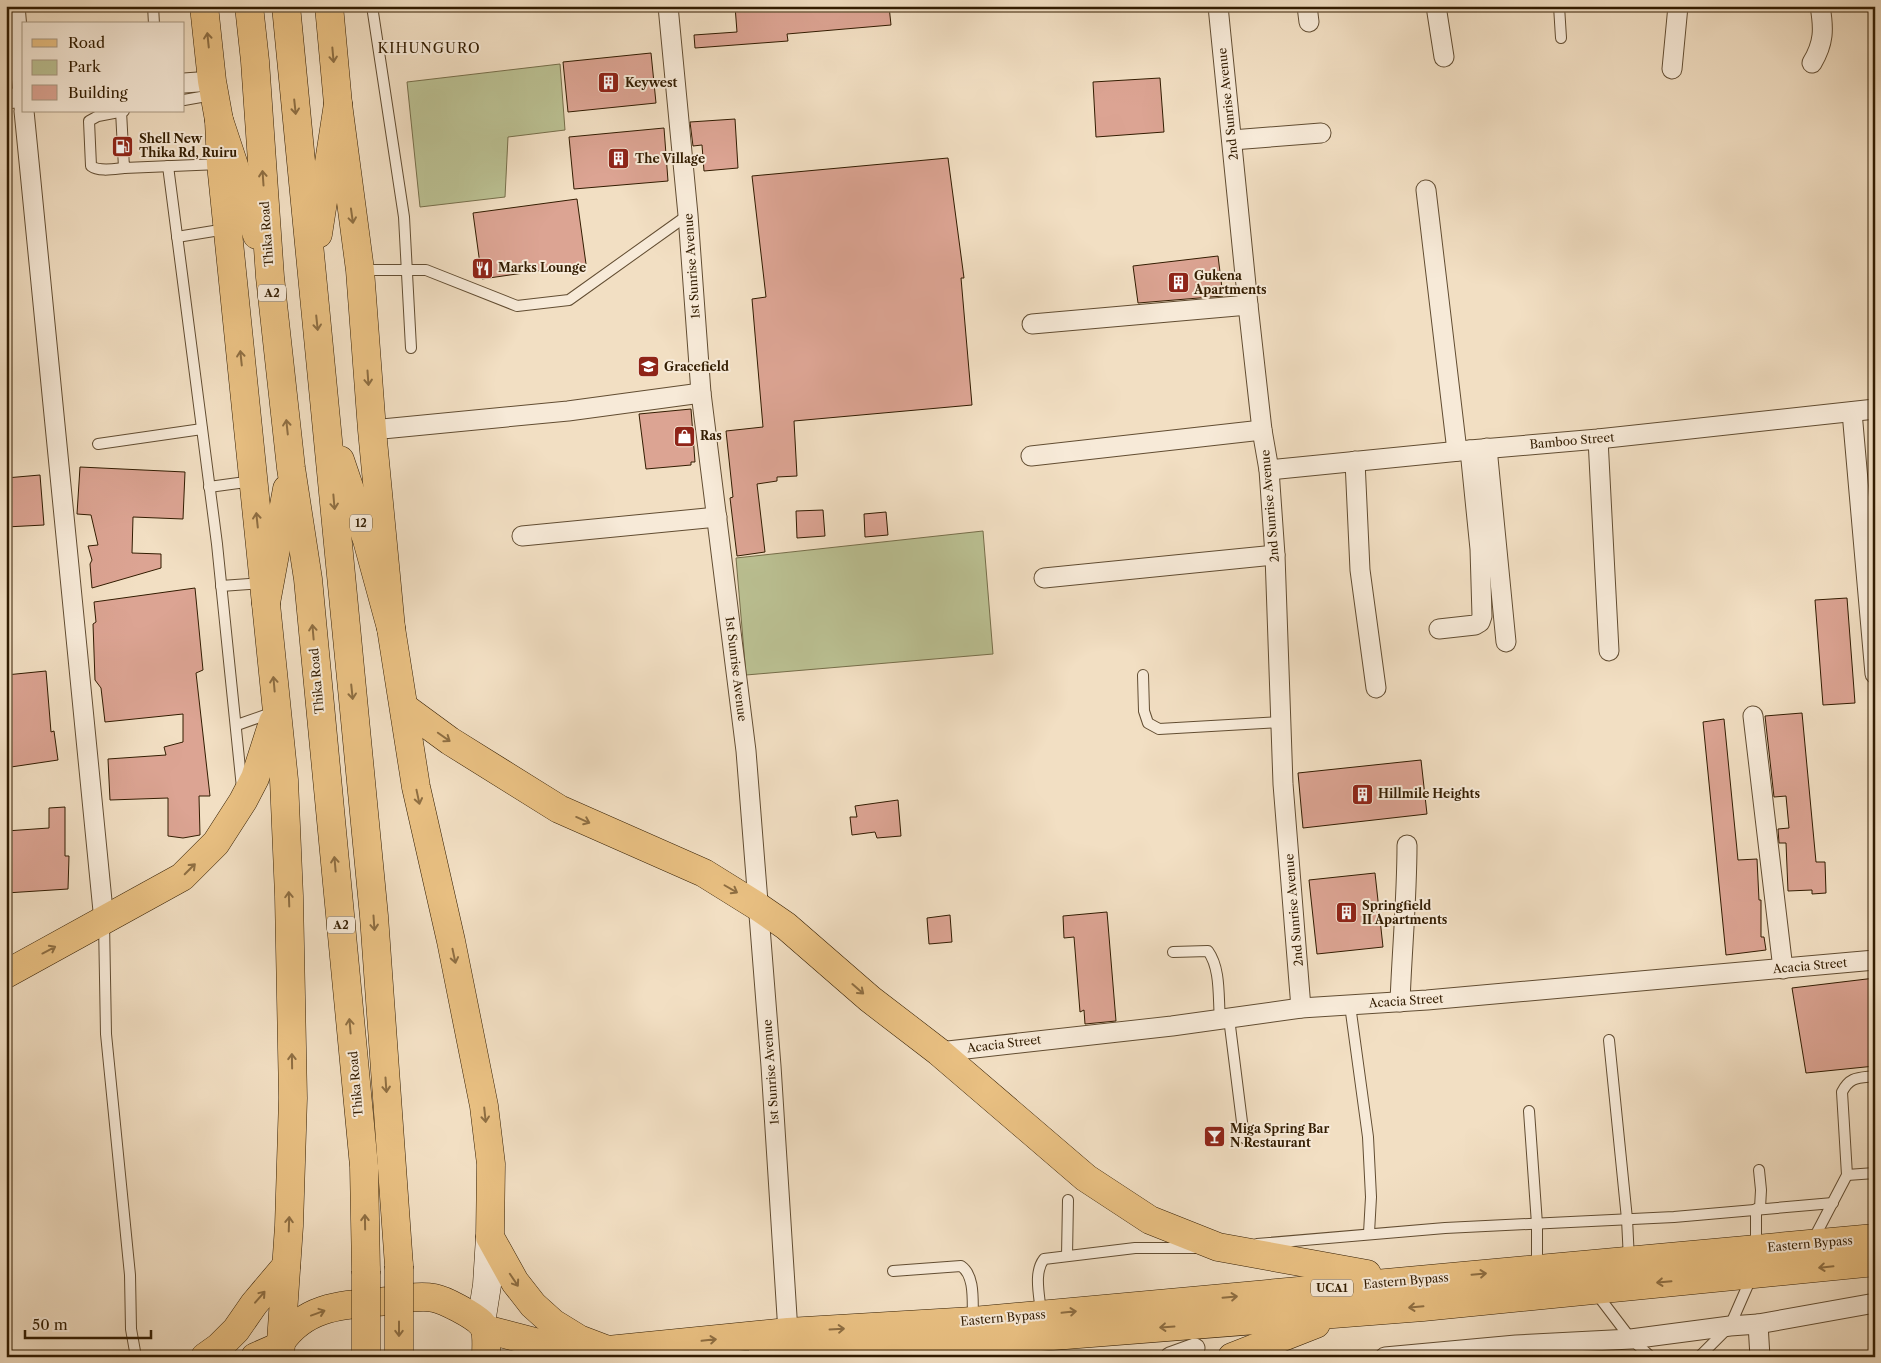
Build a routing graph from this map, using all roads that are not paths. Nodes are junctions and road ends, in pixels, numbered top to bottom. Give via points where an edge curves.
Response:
1 (15, 6) edge
2 (153, 6) edge
3 (204, 6) edge
4 (249, 6) edge
5 (286, 6) edge
6 (328, 6) edge
7 (372, 6) edge
8 (668, 6) edge
9 (1218, 6) edge
10 (1436, 6) edge
11 (1559, 6) edge
12 (1678, 6) edge
13 (1820, 6) edge
14 (154, 22) edge
15 (1562, 38) dead end
16 (1444, 57) dead end
17 (1812, 63) dead end
18 (1672, 69) dead end
19 (185, 83) edge
20 (215, 98) junction
21 (185, 100) edge
22 (20, 102) edge
23 (338, 104) junction
24 (117, 112) edge
25 (122, 112) edge
26 (1322, 133) dead end
27 (1232, 140) junction
28 (221, 164) junction
29 (168, 166) junction
30 (124, 168) junction
31 (1426, 190) dead end
32 (688, 215) junction
33 (228, 229) junction
34 (177, 237) junction
35 (360, 270) junction
36 (407, 270) junction
37 (312, 274) junction
38 (270, 277) junction
39 (1248, 306) junction
40 (1032, 324) dead end
41 (411, 348) dead end
42 (701, 393) junction
43 (1875, 410) edge
44 (1852, 412) junction
45 (326, 419) junction
46 (202, 429) junction
47 (372, 430) junction
48 (1262, 430) junction
49 (1598, 439) junction
50 (98, 444) dead end
51 (1471, 450) junction
52 (1031, 456) dead end
53 (1355, 461) junction
54 (291, 468) junction
55 (1269, 470) junction
56 (253, 481) junction
57 (209, 487) junction
58 (717, 517) junction
59 (522, 536) dead end
60 (1275, 555) junction
61 (1044, 578) dead end
62 (221, 586) junction
63 (265, 593) junction
64 (391, 628) junction
65 (1439, 629) dead end
66 (1506, 642) dead end
67 (1609, 651) dead end
68 (1875, 674) edge
69 (1143, 675) dead end
70 (1376, 688) dead end
71 (404, 708) junction
72 (276, 712) junction
73 (1753, 716) dead end
74 (1281, 722) junction
75 (237, 725) junction
76 (243, 801) junction
77 (1407, 845) dead end
78 (757, 906) junction
79 (104, 921) junction
80 (1173, 952) dead end
81 (1875, 960) edge
82 (1783, 969) junction
83 (6, 974) edge
84 (1400, 1002) junction
85 (1350, 1005) junction
86 (1302, 1008) junction
87 (1225, 1018) junction
88 (1609, 1040) dead end
89 (939, 1052) junction
90 (1875, 1076) edge
91 (1529, 1111) dead end
92 (1244, 1138) dead end
93 (1759, 1170) dead end
94 (1875, 1172) edge
95 (1847, 1175) junction
96 (1068, 1200) dead end
97 (1833, 1203) junction
98 (1758, 1209) junction
99 (1627, 1219) junction
100 (1537, 1224) junction
101 (1369, 1233) junction
102 (490, 1237) junction
103 (1875, 1238) edge
104 (1811, 1244) junction
105 (1218, 1247) junction
106 (1067, 1256) junction
107 (1629, 1260) junction
108 (1754, 1262) junction
109 (1875, 1262) edge
110 (286, 1266) junction
111 (1537, 1269) junction
112 (893, 1271) dead end
113 (1408, 1281) junction
114 (1592, 1289) junction
115 (1875, 1303) edge
116 (1346, 1313) junction
117 (1041, 1315) junction
118 (973, 1321) junction
119 (1758, 1324) junction
120 (483, 1326) junction
121 (1730, 1326) junction
122 (788, 1332) junction
123 (1631, 1339) junction
124 (280, 1348) edge
125 (1195, 1348) dead end
126 (608, 1350) junction
127 (136, 1357) edge
128 (205, 1357) edge
129 (255, 1357) edge
130 (366, 1357) edge
131 (399, 1357) edge
132 (486, 1357) edge
133 (761, 1357) edge
134 (1170, 1357) edge
135 (1232, 1357) edge
136 (1385, 1357) edge
137 (1651, 1357) edge
138 (1699, 1357) edge
139 (1760, 1357) edge

1 - 22 street
2 - 14 lane
20 -> 3 main road
38 -> 4 main road, Thika Road / A2
5 -> 37 main road, A2
6 -> 23 main road
7 - 36 lane via 404,217
8 - 32 street, 1st Sunrise Avenue
9 - 27 street, 2nd Sunrise Avenue
10 - 16 street
11 - 15 lane
12 - 18 street
13 - 17 street via 1823,32 1820,50
19 - 20 street
20 - 21 lane
20 - 28 main road
20 - 38 main road
22 - 79 street
23 -> 35 main road
23 - 37 main road
24 - 30 lane via 89,121 91,166 95,169
25 - 30 lane
26 - 27 street
27 - 39 street, 2nd Sunrise Avenue
28 - 29 lane
28 - 33 main road
29 - 30 lane
29 - 34 lane
31 - 51 street
32 - 36 lane via 569,300 517,306 426,270
32 - 42 street, 1st Sunrise Avenue
33 - 34 lane
56 -> 33 main road
34 - 46 lane
35 - 36 lane
35 -> 47 main road
36 - 41 lane
37 -> 45 main road, A2
54 -> 38 main road, Thika Road / A2
39 - 40 street
39 - 48 street, 2nd Sunrise Avenue
42 - 47 street via 568,411
42 - 58 street, 1st Sunrise Avenue
43 - 44 street, Bamboo Street
44 - 49 street, Bamboo Street
44 - 68 street
45 - 64 main road, 12 via 367,540
45 -> 131 main road, A2, bridge via 374,926 399,1266
46 - 50 lane
46 - 57 lane
47 - 64 main road
48 - 52 street
48 - 55 street, 2nd Sunrise Avenue
49 - 51 street, Bamboo Street
49 - 67 street
51 - 53 street, Bamboo Street
51 - 65 street via 1482,616 1475,625
51 - 66 street
53 - 55 street, Bamboo Street
53 - 70 street via 1360,570
54 - 63 main road
130 -> 54 main road, Thika Road / A2, bridge via 364,1166 308,579
55 - 60 street, 2nd Sunrise Avenue
56 - 57 lane
63 -> 56 main road
57 - 62 lane
58 - 59 street
58 - 78 street, 1st Sunrise Avenue via 746,751
60 - 61 street
60 - 74 street, 2nd Sunrise Avenue
62 - 63 lane
62 - 75 lane
72 -> 63 main road
64 - 71 main road
69 - 74 lane via 1144,711 1148,722 1159,729
71 -> 78 main road via 450,741 559,809 704,873
71 -> 102 main road via 416,787 484,1106 491,1164
72 - 75 lane
72 - 76 main road via 258,770
110 -> 72 main road via 293,1098 292,997 284,780
73 - 82 street
74 - 86 street, 2nd Sunrise Avenue via 1283,784
75 - 76 lane
79 -> 76 main road via 182,877 216,843
77 - 84 street
78 -> 89 main road via 786,926 870,1000
78 - 122 street, 1st Sunrise Avenue
83 -> 79 main road
79 - 127 lane via 106,1034
80 - 87 lane via 1208,951 1216,967
81 - 82 street, Acacia Street
82 - 84 street, Acacia Street
84 - 85 street, Acacia Street
85 - 86 street, Acacia Street
85 - 101 lane via 1368,1137
86 - 87 street, Acacia Street
87 - 89 street, Acacia Street
87 - 92 lane
88 - 99 lane
89 - 105 main road via 1086,1178 1150,1220
90 - 95 lane via 1856,1078 1847,1083 1842,1092
91 - 100 lane
93 - 98 lane via 1761,1190
94 - 95 lane
95 - 97 lane
96 - 106 lane
97 - 98 lane
97 - 104 lane
98 - 99 lane
98 - 108 lane
99 - 100 lane
99 - 107 lane
100 - 101 lane
100 - 111 lane
101 - 105 lane
102 - 120 main road
102 -> 126 main road via 515,1282 533,1305 578,1339
103 - 104 main road, Eastern Bypass / UCA1
104 - 108 main road, Eastern Bypass / UCA1
105 - 106 lane via 1135,1248
105 - 113 main road
106 - 117 lane via 1044,1258 1040,1264
107 - 108 main road, Eastern Bypass / UCA1
107 - 111 main road, Eastern Bypass / UCA1
109 -> 108 main road, Eastern Bypass / UCA1
108 -> 114 main road, Eastern Bypass / UCA1
108 - 121 lane
110 - 124 main road
128 -> 110 main road via 236,1330
113 -> 111 main road, Eastern Bypass / UCA1
112 - 118 lane via 961,1266 966,1269 970,1277
117 -> 113 main road, Eastern Bypass / UCA1
114 -> 116 main road, Eastern Bypass / UCA1
114 - 123 lane
115 - 119 street
116 -> 133 main road, Eastern Bypass / UCA1
116 - 135 main road
117 - 118 main road, Eastern Bypass / UCA1
122 -> 118 main road, Eastern Bypass / UCA1
119 - 121 street
119 - 139 street
124 -> 120 main road via 290,1328 315,1313 338,1306 425,1296 449,1303
120 - 126 main road, UCA1 via 554,1347
120 - 132 main road
121 - 123 street
121 - 138 lane
126 -> 122 main road, UCA1
123 - 136 street
123 - 137 lane
124 - 129 main road
125 - 134 street

